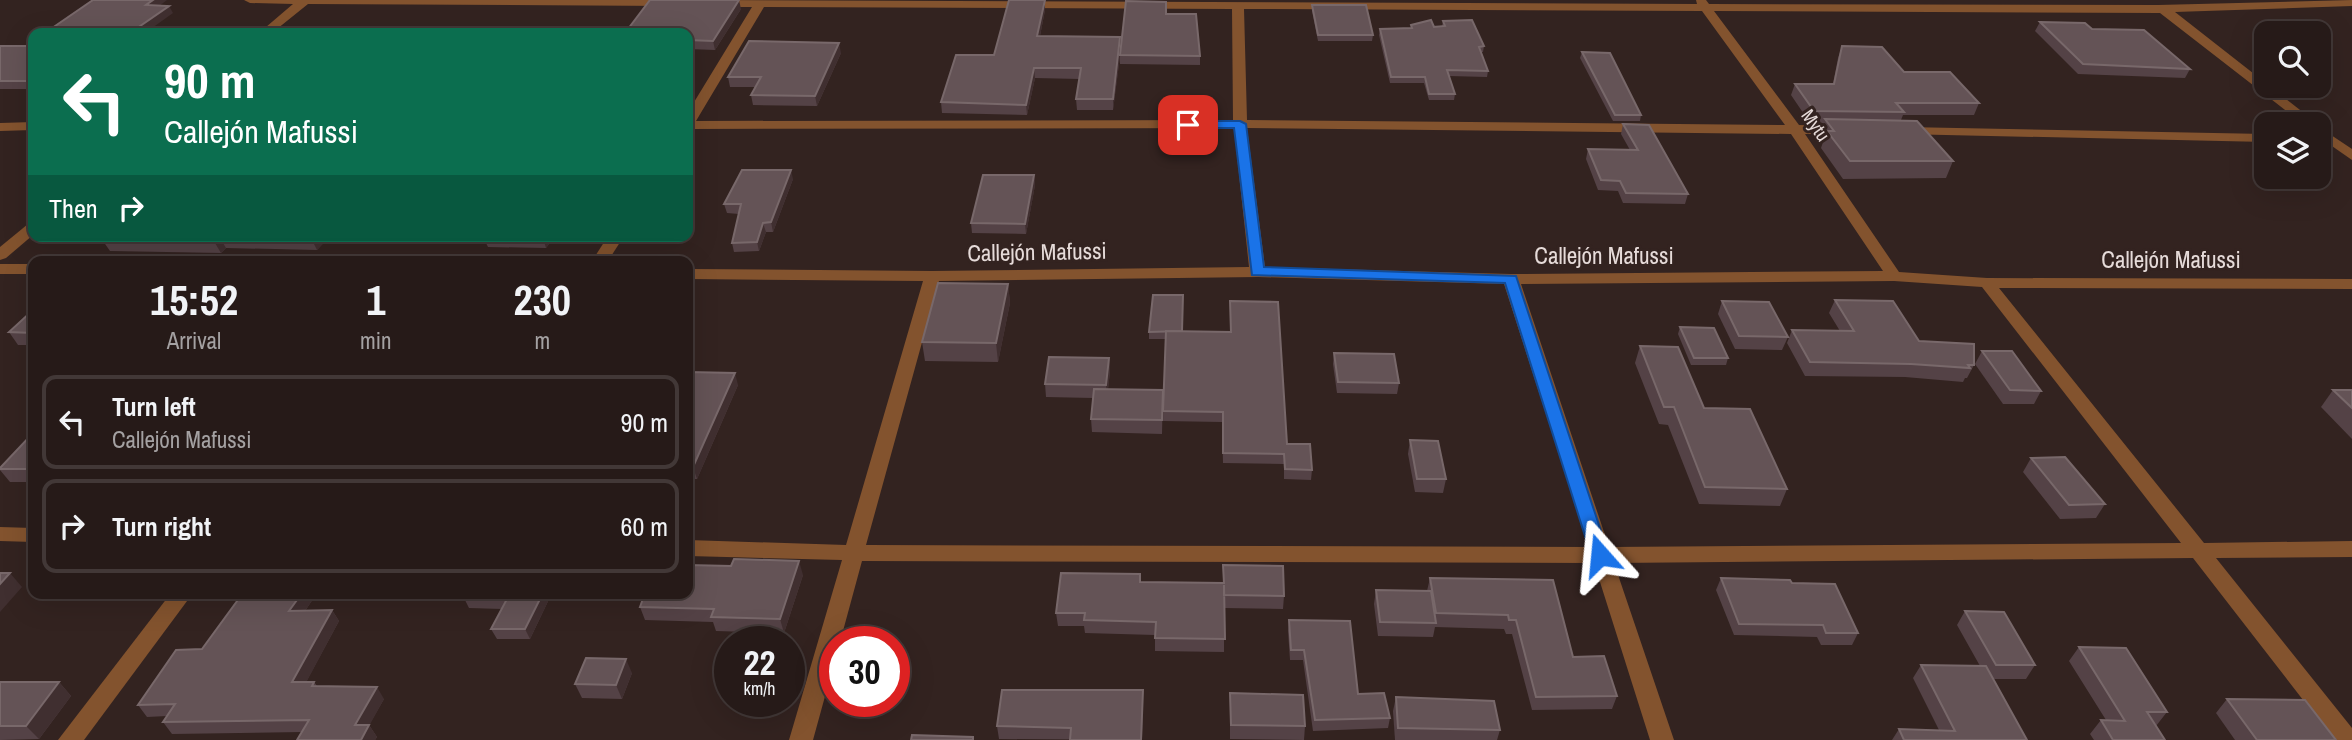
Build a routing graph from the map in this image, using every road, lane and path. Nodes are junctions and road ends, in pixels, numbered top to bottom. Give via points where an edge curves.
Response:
1 (250, 0) edge
2 (305, 0) edge
3 (2151, 0) edge
4 (761, 1) edge
5 (677, 2) edge
6 (2352, 2) edge
7 (705, 3) edge
8 (1238, 3) edge
9 (1703, 4) edge
10 (2164, 9) junction
11 (271, 28) edge
12 (2296, 112) edge
13 (693, 116) edge
14 (693, 124) edge
15 (1240, 124) junction
16 (0, 127) edge
17 (28, 127) edge
18 (1795, 129) junction
19 (1865, 131) edge
20 (1892, 131) edge
21 (2254, 138) edge
22 (2331, 142) edge
23 (2352, 156) edge
24 (28, 231) edge
25 (0, 255) edge
26 (0, 269) edge
27 (28, 269) edge
28 (1258, 272) junction
29 (693, 274) edge
30 (932, 276) junction
31 (1894, 276) junction
32 (1511, 279) junction
33 (1987, 282) junction
34 (2352, 284) edge
35 (0, 534) edge
36 (28, 535) edge
37 (693, 548) edge
38 (2352, 549) edge
39 (2198, 551) junction
40 (856, 552) junction
41 (1600, 555) junction
42 (178, 599) edge
43 (71, 740) edge
44 (801, 740) edge
45 (1662, 740) edge
46 (2348, 740) edge

1 - 2 street
2 - 5 street
2 - 11 street
3 - 10 street
4 - 7 street
4 - 8 street
4 - 13 street
6 - 10 street
8 - 9 street
8 - 15 street
9 - 10 street
9 - 18 street, Mytu
10 - 12 street
14 - 15 street
15 - 18 street
15 - 28 street
16 - 17 street
18 - 19 street
18 - 31 street, Mytu
20 - 21 street
22 - 23 street
24 - 25 street
26 - 27 street
28 - 30 street, Callejón Mafussi
28 - 32 street, Callejón Mafussi
29 - 30 street, Callejón Mafussi
30 - 40 street
31 - 32 street, Callejón Mafussi
31 - 33 street, Callejón Mafussi
32 - 41 street
33 - 34 street, Callejón Mafussi
33 - 39 street
35 - 36 street
37 - 40 street
38 - 39 street
39 - 41 street
39 - 46 street
40 - 41 street
40 - 44 street
41 - 45 street
42 - 43 street

